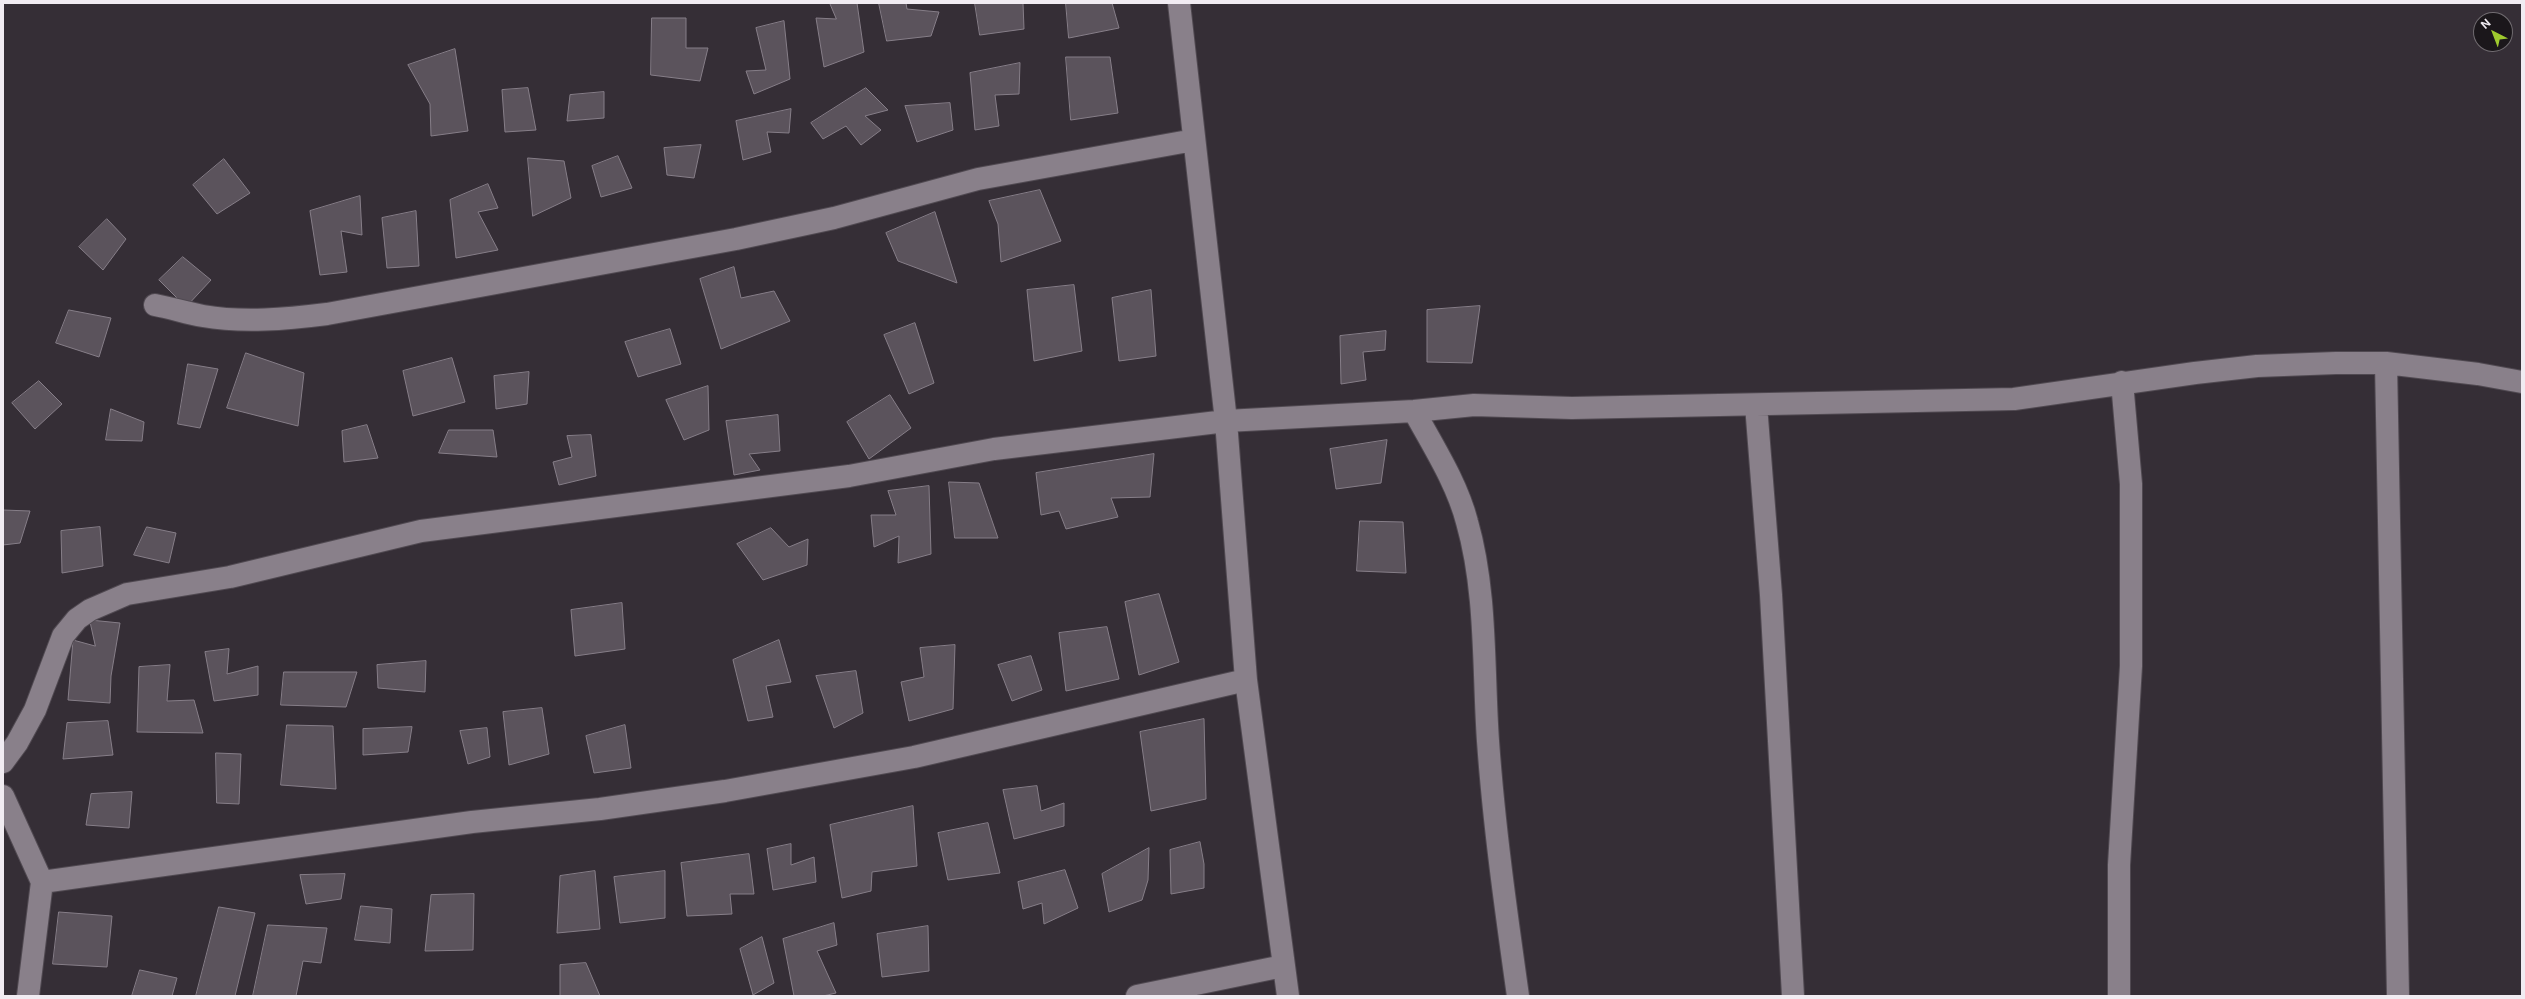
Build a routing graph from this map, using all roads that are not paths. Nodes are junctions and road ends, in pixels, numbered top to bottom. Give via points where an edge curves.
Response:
1 (1179, 3) edge
2 (1194, 140) junction
3 (155, 305) dead end
4 (2386, 363) junction
5 (2122, 382) junction
6 (2522, 382) edge
7 (1756, 405) junction
8 (1414, 411) junction
9 (1226, 421) junction
10 (1246, 680) junction
11 (3, 762) edge
12 (3, 796) edge
13 (42, 882) junction
14 (1283, 966) junction
15 (28, 996) edge
16 (1137, 996) edge
17 (1288, 996) edge
18 (1518, 996) edge
19 (1794, 996) edge
20 (2118, 996) edge
21 (2398, 996) edge

1 - 2 street
2 - 3 street via 978,179 834,218 736,239 327,314 286,319 240,318 203,316
2 - 9 street
4 - 5 street via 2257,366
4 - 6 street
4 - 21 street
5 - 7 street via 2014,400
5 - 20 street via 2131,484 2131,666 2118,865
7 - 8 street via 1572,408 1474,405
7 - 19 street via 1772,611
8 - 9 street
8 - 18 street via 1456,491 1467,522 1477,568 1501,872
9 - 10 street
9 - 11 street via 994,449 849,476 421,531 230,576 128,594 90,610 77,619 63,636 35,710
10 - 13 street via 914,757 725,791 472,822
10 - 14 street
12 - 13 street
13 - 15 street
14 - 16 street
14 - 17 street

